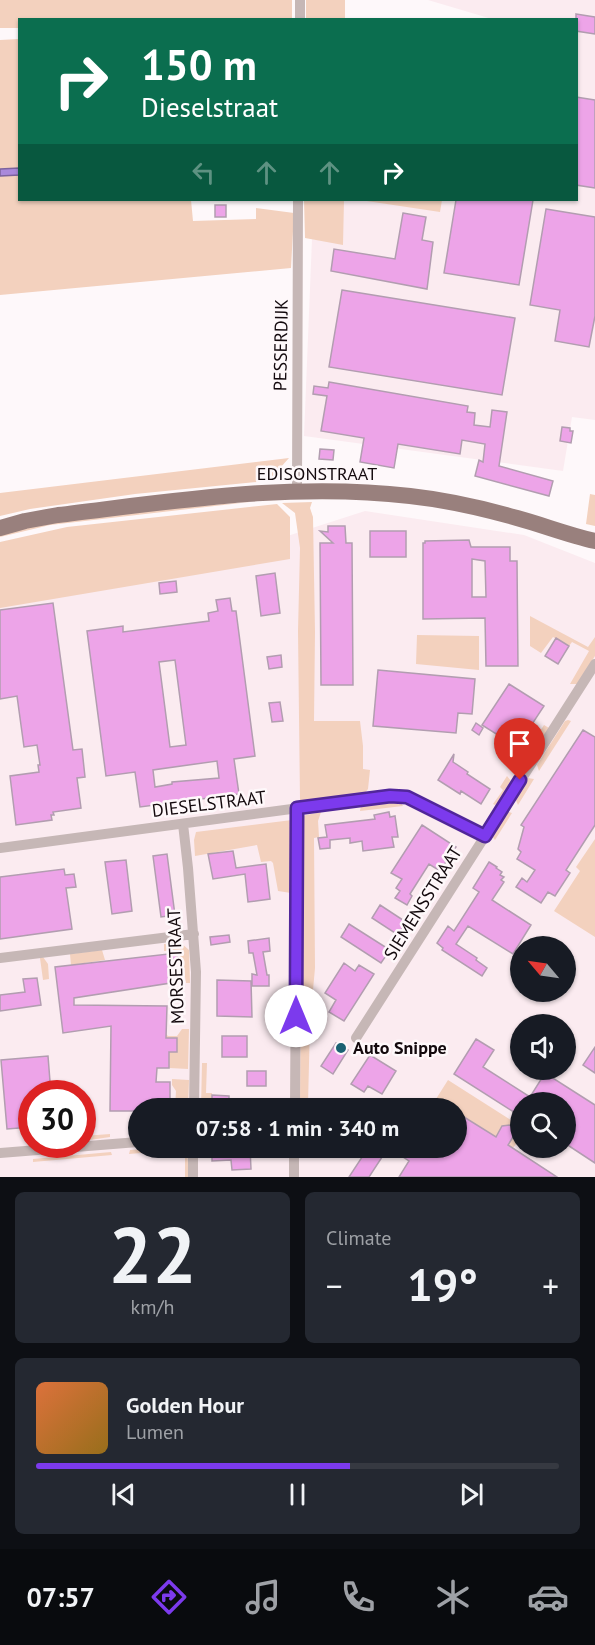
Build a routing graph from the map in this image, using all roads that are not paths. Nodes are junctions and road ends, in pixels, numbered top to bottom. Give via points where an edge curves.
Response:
1 (300, 0) edge
2 (300, 18) edge
3 (298, 201) edge
4 (297, 490) junction
5 (0, 528) edge
6 (595, 541) edge
7 (595, 664) edge
8 (297, 808) junction
9 (183, 824) junction
10 (485, 836) junction
11 (0, 848) edge
12 (194, 934) junction
13 (0, 958) edge
14 (356, 1038) dead end
15 (194, 1098) edge
16 (295, 1098) edge
17 (128, 1143) edge
18 (0, 1153) edge
19 (193, 1158) edge
20 (294, 1158) edge
21 (193, 1177) edge
22 (294, 1177) edge

1 - 2 street
3 - 4 street, PESSERDIJK
4 - 5 main road, EDISONSTRAAT via 58,515
4 - 6 main road, EDISONSTRAAT via 377,493 446,502
7 - 10 street, SIEMENSSTRAAT
8 - 9 street, DIESELSTRAAT
8 - 10 street, DIESELSTRAAT via 407,797
8 - 16 street
9 - 11 street, DIESELSTRAAT
9 - 12 street, MORSESTRAAT
10 - 14 street, SIEMENSSTRAAT
12 - 13 street
12 - 15 street, MORSESTRAAT
17 - 18 street
19 - 21 street
20 - 22 street

